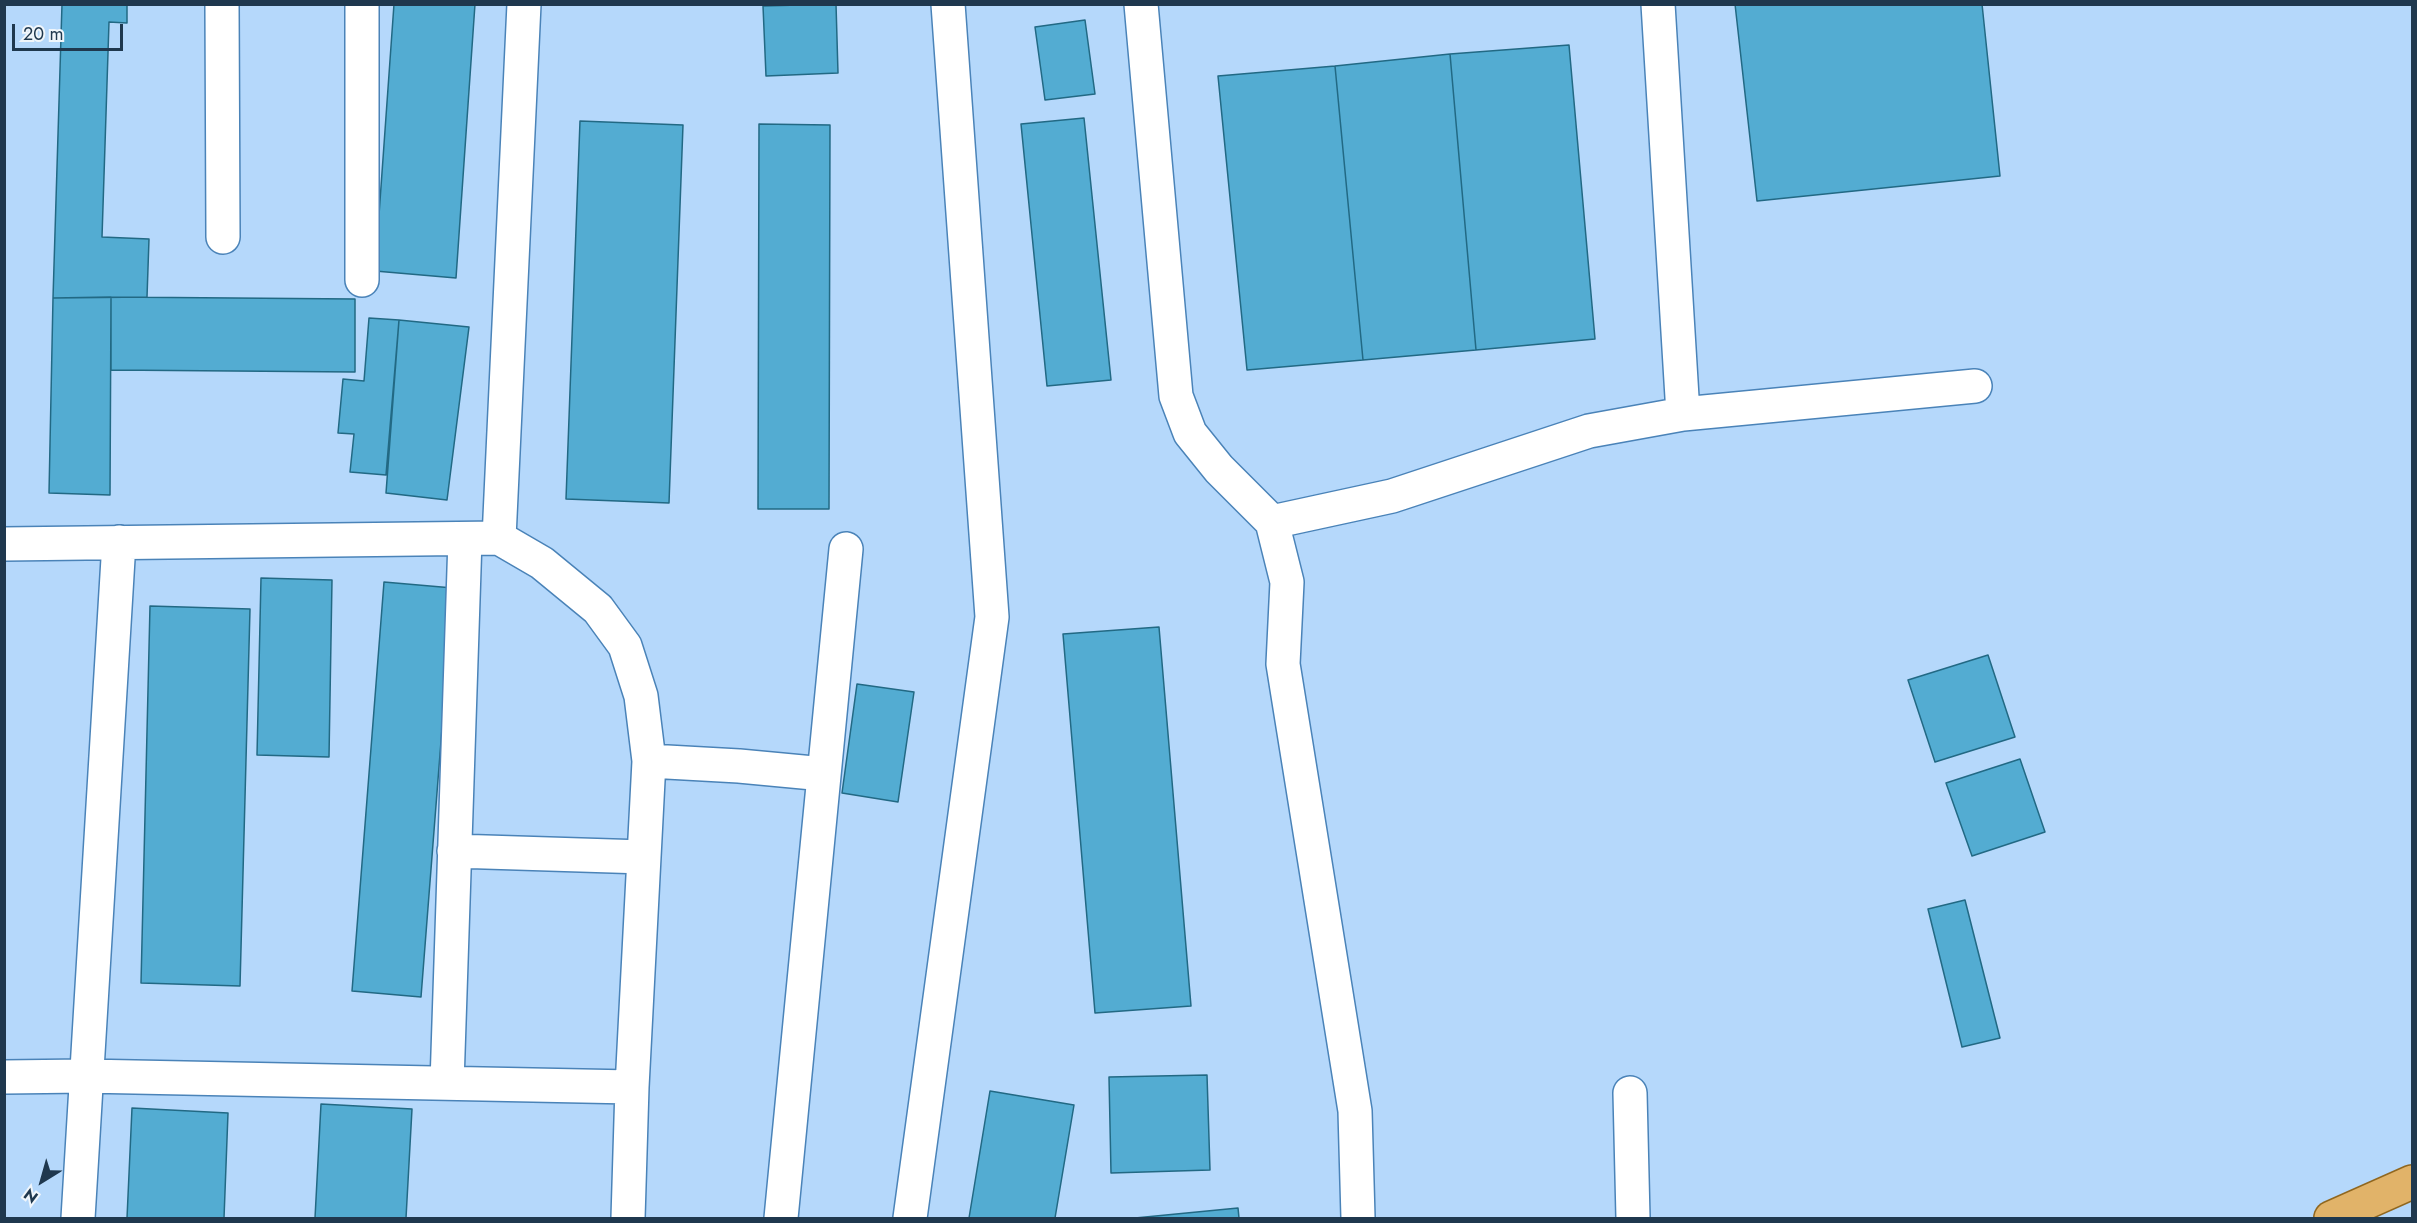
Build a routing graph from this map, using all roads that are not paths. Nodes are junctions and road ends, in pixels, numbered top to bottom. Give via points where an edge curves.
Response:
1 (222, 4) edge
2 (362, 4) edge
3 (524, 4) edge
4 (948, 4) edge
5 (1141, 4) edge
6 (1658, 4) edge
7 (223, 237) dead end
8 (362, 280) dead end
9 (1975, 386) dead end
10 (1683, 414) junction
11 (1272, 522) junction
12 (465, 538) junction
13 (499, 538) junction
14 (119, 542) junction
15 (4, 544) edge
16 (846, 549) dead end
17 (649, 761) junction
18 (824, 774) junction
19 (454, 851) junction
20 (644, 857) junction
21 (85, 1076) junction
22 (4, 1077) edge
23 (447, 1083) junction
24 (632, 1087) junction
25 (1630, 1093) dead end
26 (2412, 1182) edge
27 (78, 1218) edge
28 (628, 1218) edge
29 (781, 1218) edge
30 (910, 1218) edge
31 (1358, 1218) edge
32 (1633, 1218) edge
33 (2331, 1218) edge

1 - 7 street
2 - 8 street
3 - 13 street
4 - 30 street via 992,617
5 - 11 street via 1176,396 1190,433 1219,469
6 - 10 street
9 - 10 street
10 - 11 street via 1588,431 1392,496
11 - 31 street via 1287,582 1283,664 1355,1111
12 - 13 street
12 - 14 street
12 - 19 street
13 - 17 street via 542,563 598,609 625,646 641,696
14 - 15 street
14 - 21 street
16 - 18 street
17 - 18 street
17 - 20 street
18 - 29 street
19 - 20 street
19 - 23 street
20 - 24 street
21 - 22 street
21 - 23 street
21 - 27 street
23 - 24 street
24 - 28 street
25 - 32 street
26 - 33 main road

